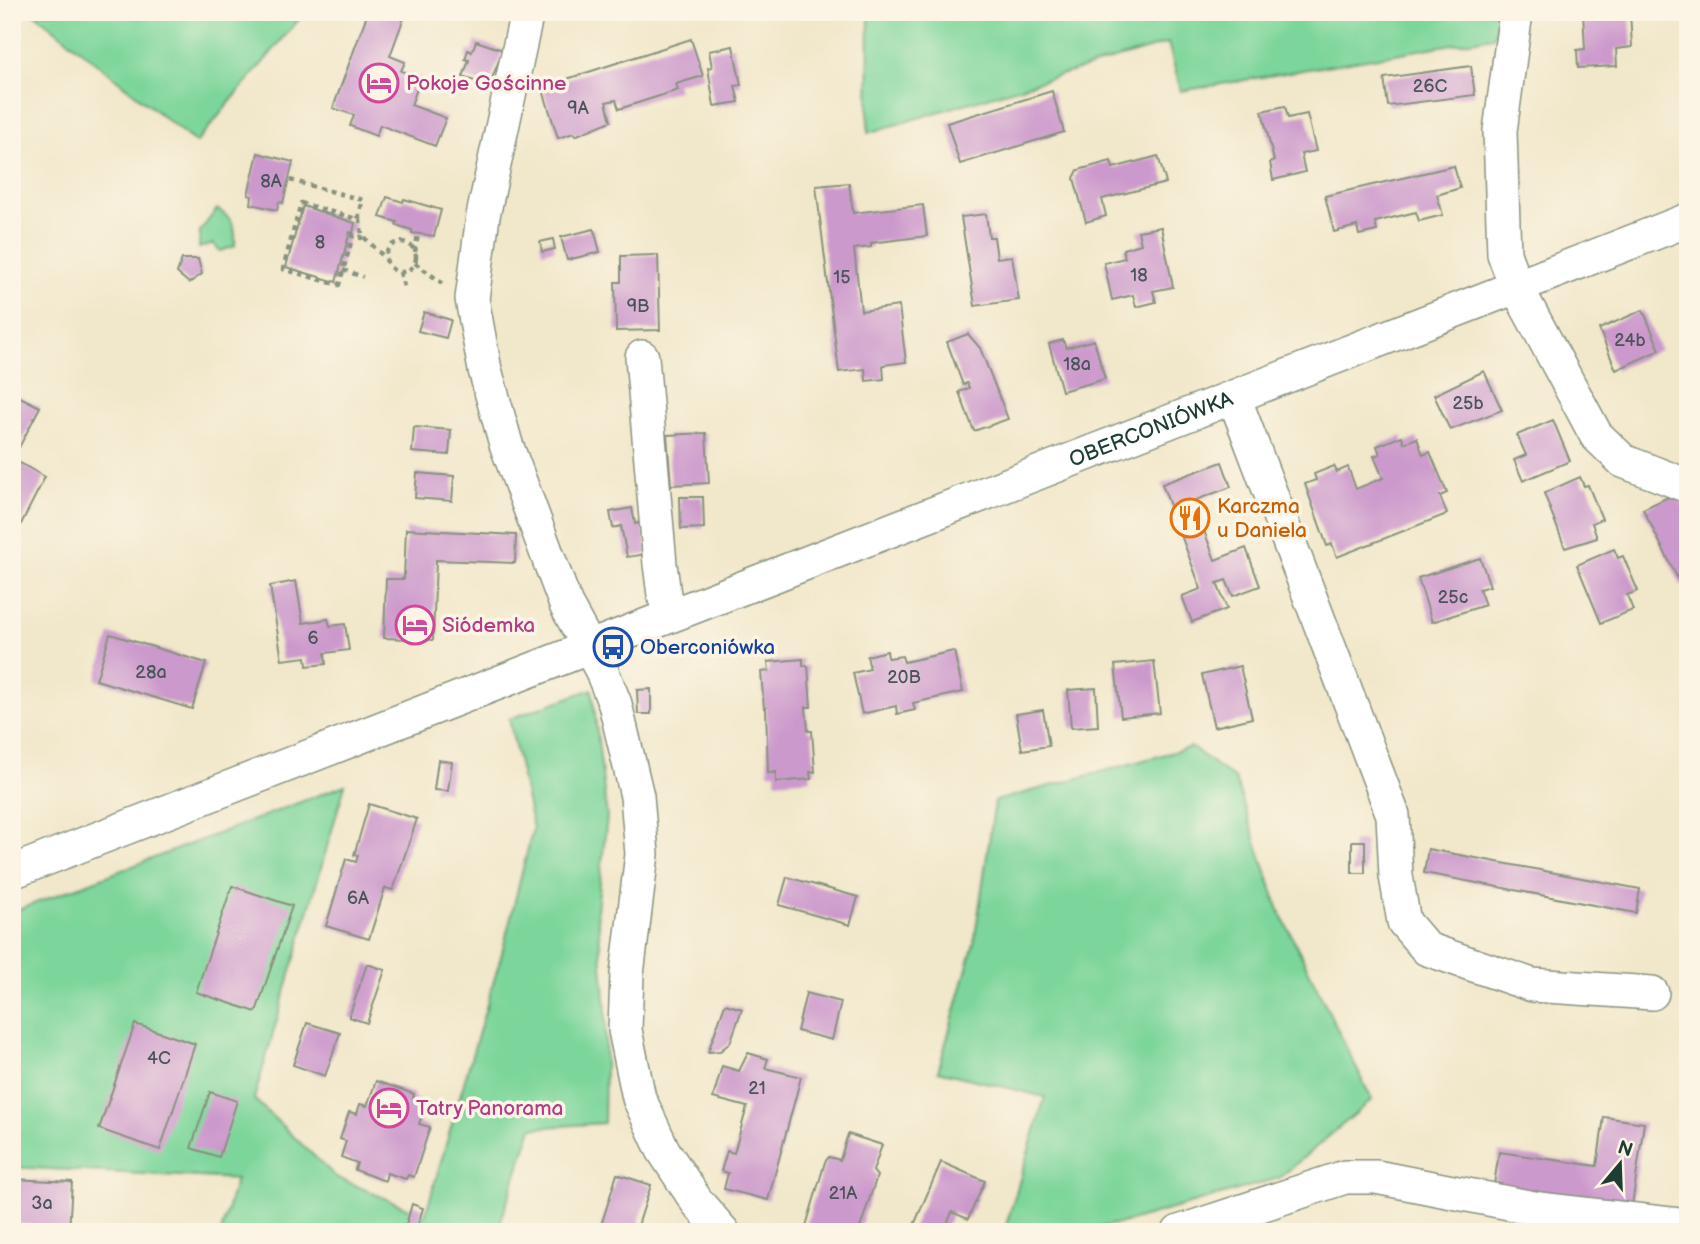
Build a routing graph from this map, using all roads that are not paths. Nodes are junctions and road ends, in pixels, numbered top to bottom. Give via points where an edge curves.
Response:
1 (527, 12) edge
2 (1516, 12) edge
3 (1688, 220) edge
4 (1516, 286) junction
5 (642, 357) dead end
6 (1234, 397) junction
7 (1688, 486) edge
8 (671, 615) junction
9 (590, 646) junction
10 (12, 872) edge
11 (1652, 993) dead end
12 (1229, 1224) edge
13 (1688, 1226) edge
14 (723, 1232) edge
15 (1179, 1232) edge

1 - 9 street via 483,216 472,299 485,370 506,444 566,605
2 - 4 street via 1500,131 1504,254
3 - 4 street, OBERCONIÓWKA
4 - 6 street, OBERCONIÓWKA
4 - 7 street via 1596,435 1623,461
5 - 8 street via 660,564
6 - 8 street, OBERCONIÓWKA
6 - 11 street via 1393,815 1404,922 1427,949 1532,985
8 - 9 street, OBERCONIÓWKA
9 - 10 street, OBERCONIÓWKA
9 - 14 street via 615,704 637,796 642,854 625,1003 631,1065 639,1098 663,1150
12 - 13 street via 1345,1177 1376,1177 1539,1209
12 - 15 street

